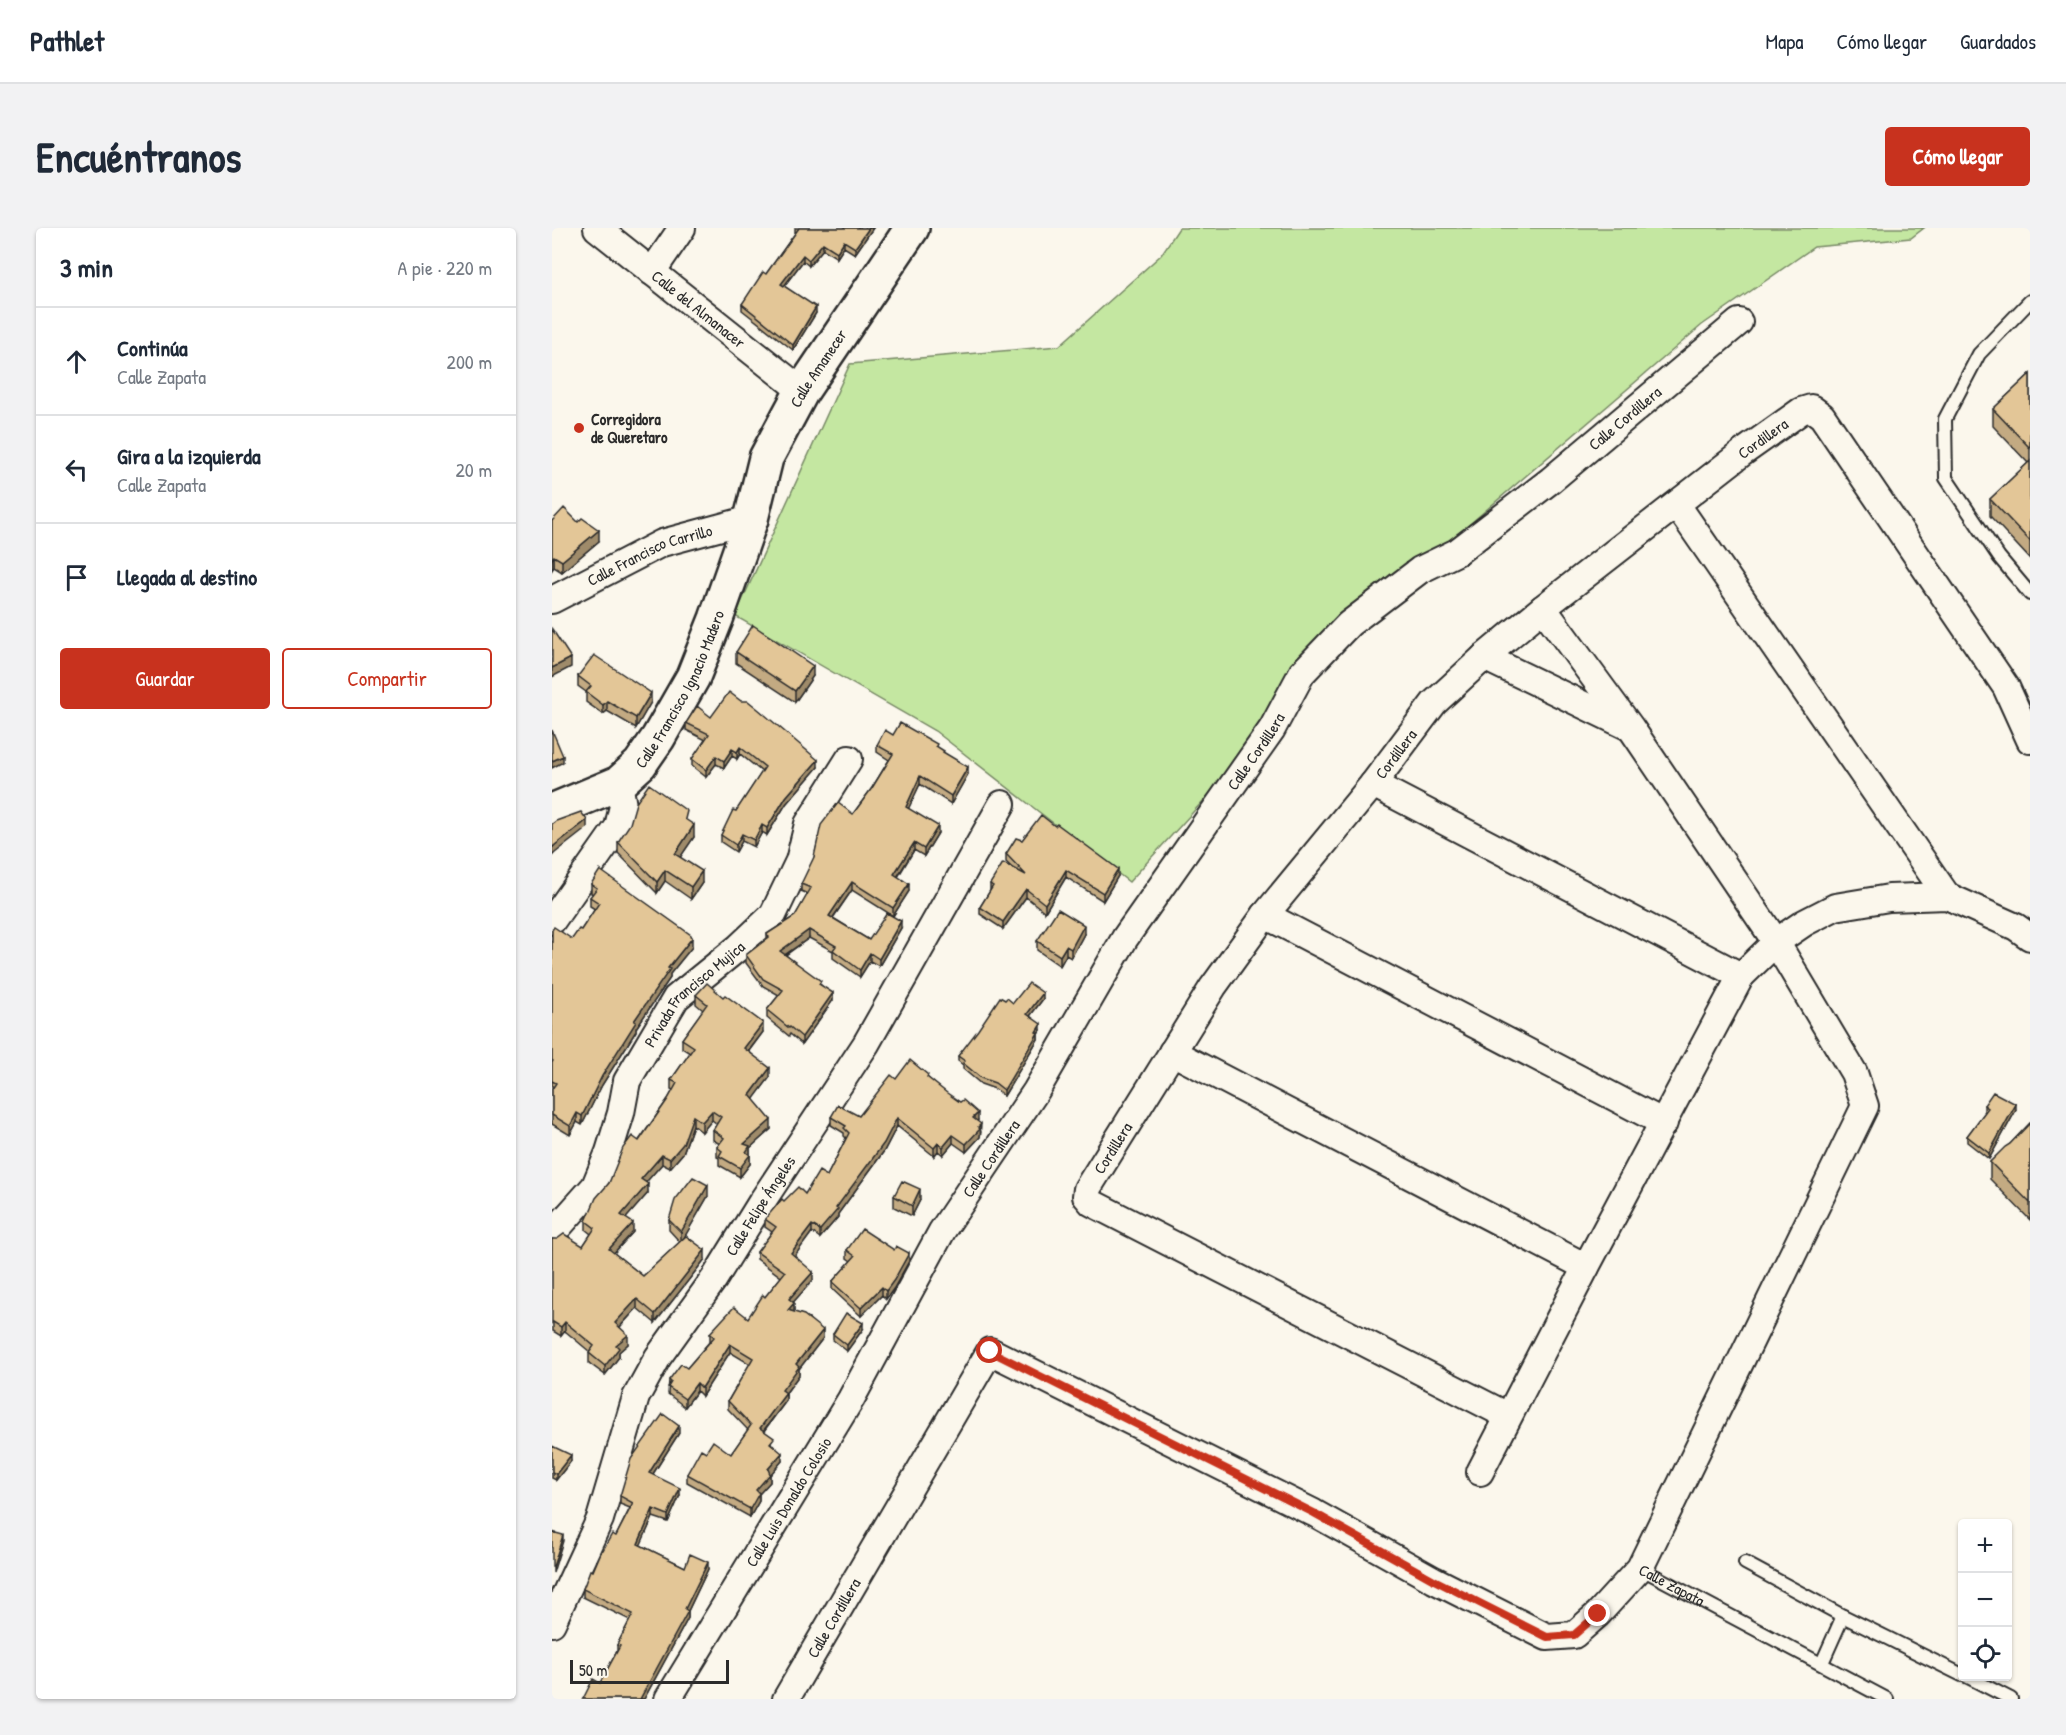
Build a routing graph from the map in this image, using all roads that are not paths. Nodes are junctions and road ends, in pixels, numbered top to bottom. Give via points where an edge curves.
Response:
1 (597, 228) edge
2 (682, 228) edge
3 (912, 228) edge
4 (652, 272) junction
5 (2030, 301) edge
6 (1738, 322) dead end
7 (802, 391) junction
8 (1677, 505) junction
9 (751, 519) junction
10 (2030, 594) edge
11 (552, 600) edge
12 (1544, 609) junction
13 (1484, 657) junction
14 (1631, 728) junction
15 (2030, 740) edge
16 (849, 759) dead end
17 (619, 783) junction
18 (1373, 784) junction
19 (1002, 804) dead end
20 (552, 811) edge
21 (1947, 896) junction
22 (1265, 915) junction
23 (552, 921) edge
24 (2030, 938) edge
25 (1776, 942) junction
26 (1741, 976) junction
27 (1172, 1052) junction
28 (1664, 1123) junction
29 (552, 1234) edge
30 (1586, 1267) junction
31 (905, 1302) joint
32 (990, 1351) joint
33 (1508, 1416) junction
34 (1480, 1472) dead end
35 (1745, 1563) dead end
36 (1640, 1568) junction
37 (1843, 1616) junction
38 (552, 1623) edge
39 (1822, 1663) junction
40 (1958, 1673) edge
41 (1974, 1681) edge
42 (668, 1699) edge
43 (786, 1699) edge
44 (1887, 1699) edge
45 (2011, 1699) edge

1 - 4 street, Calle del Almanacer
2 - 4 street
3 - 7 main road, Calle Amanecer
4 - 7 street, Calle del Almanacer
5 - 10 lane via 1979,354 1945,419 1945,442 1946,478 1999,557
6 - 31 street, Calle Cordillera via 1551,480 1456,552 1420,570 1349,624 1302,673 1272,729 1125,938 1036,1091 942,1231
7 - 9 main road, Calle Amanecer via 766,458
8 - 12 street, Cordillera
8 - 15 street, Cordillera via 1742,453 1811,408 1822,416 2006,687
8 - 21 street
9 - 11 street, Calle Francisco Carrillo via 662,543
9 - 17 main road, Calle Francisco Ignacio Madero via 693,677 640,764
12 - 13 street, Cordillera
12 - 14 street
13 - 14 street
13 - 18 street, Cordillera via 1434,703
14 - 25 street
16 - 29 street, Privada Francisco Mujica via 808,824 799,861 773,915 676,998 627,1081 609,1152 594,1186
17 - 20 main road, Calle Francisco Ignacio Madero
17 - 23 street via 623,807 618,827
18 - 22 street, Cordillera
18 - 26 street
19 - 38 street, Calle Felipe Ángeles via 866,1044 714,1280 652,1367 636,1397 600,1519
21 - 24 street via 2016,927
21 - 25 street via 1889,898 1834,907
22 - 27 street, Cordillera
22 - 28 street
25 - 26 street
25 - 36 street via 1854,1073 1864,1106
26 - 28 street
27 - 30 street
27 - 33 street, Cordillera via 1087,1189 1086,1196 1092,1203
28 - 30 street
30 - 33 street
31 - 42 street, Calle Luis Donaldo Colosio
32 - 36 street, Calle Zapata via 1314,1513 1547,1637 1574,1635
32 - 43 street, Calle Cordillera
33 - 34 street
35 - 37 lane
36 - 39 lane, Calle Zapata
37 - 39 lane
37 - 40 lane
39 - 44 lane, Calle Zapata
41 - 45 lane

